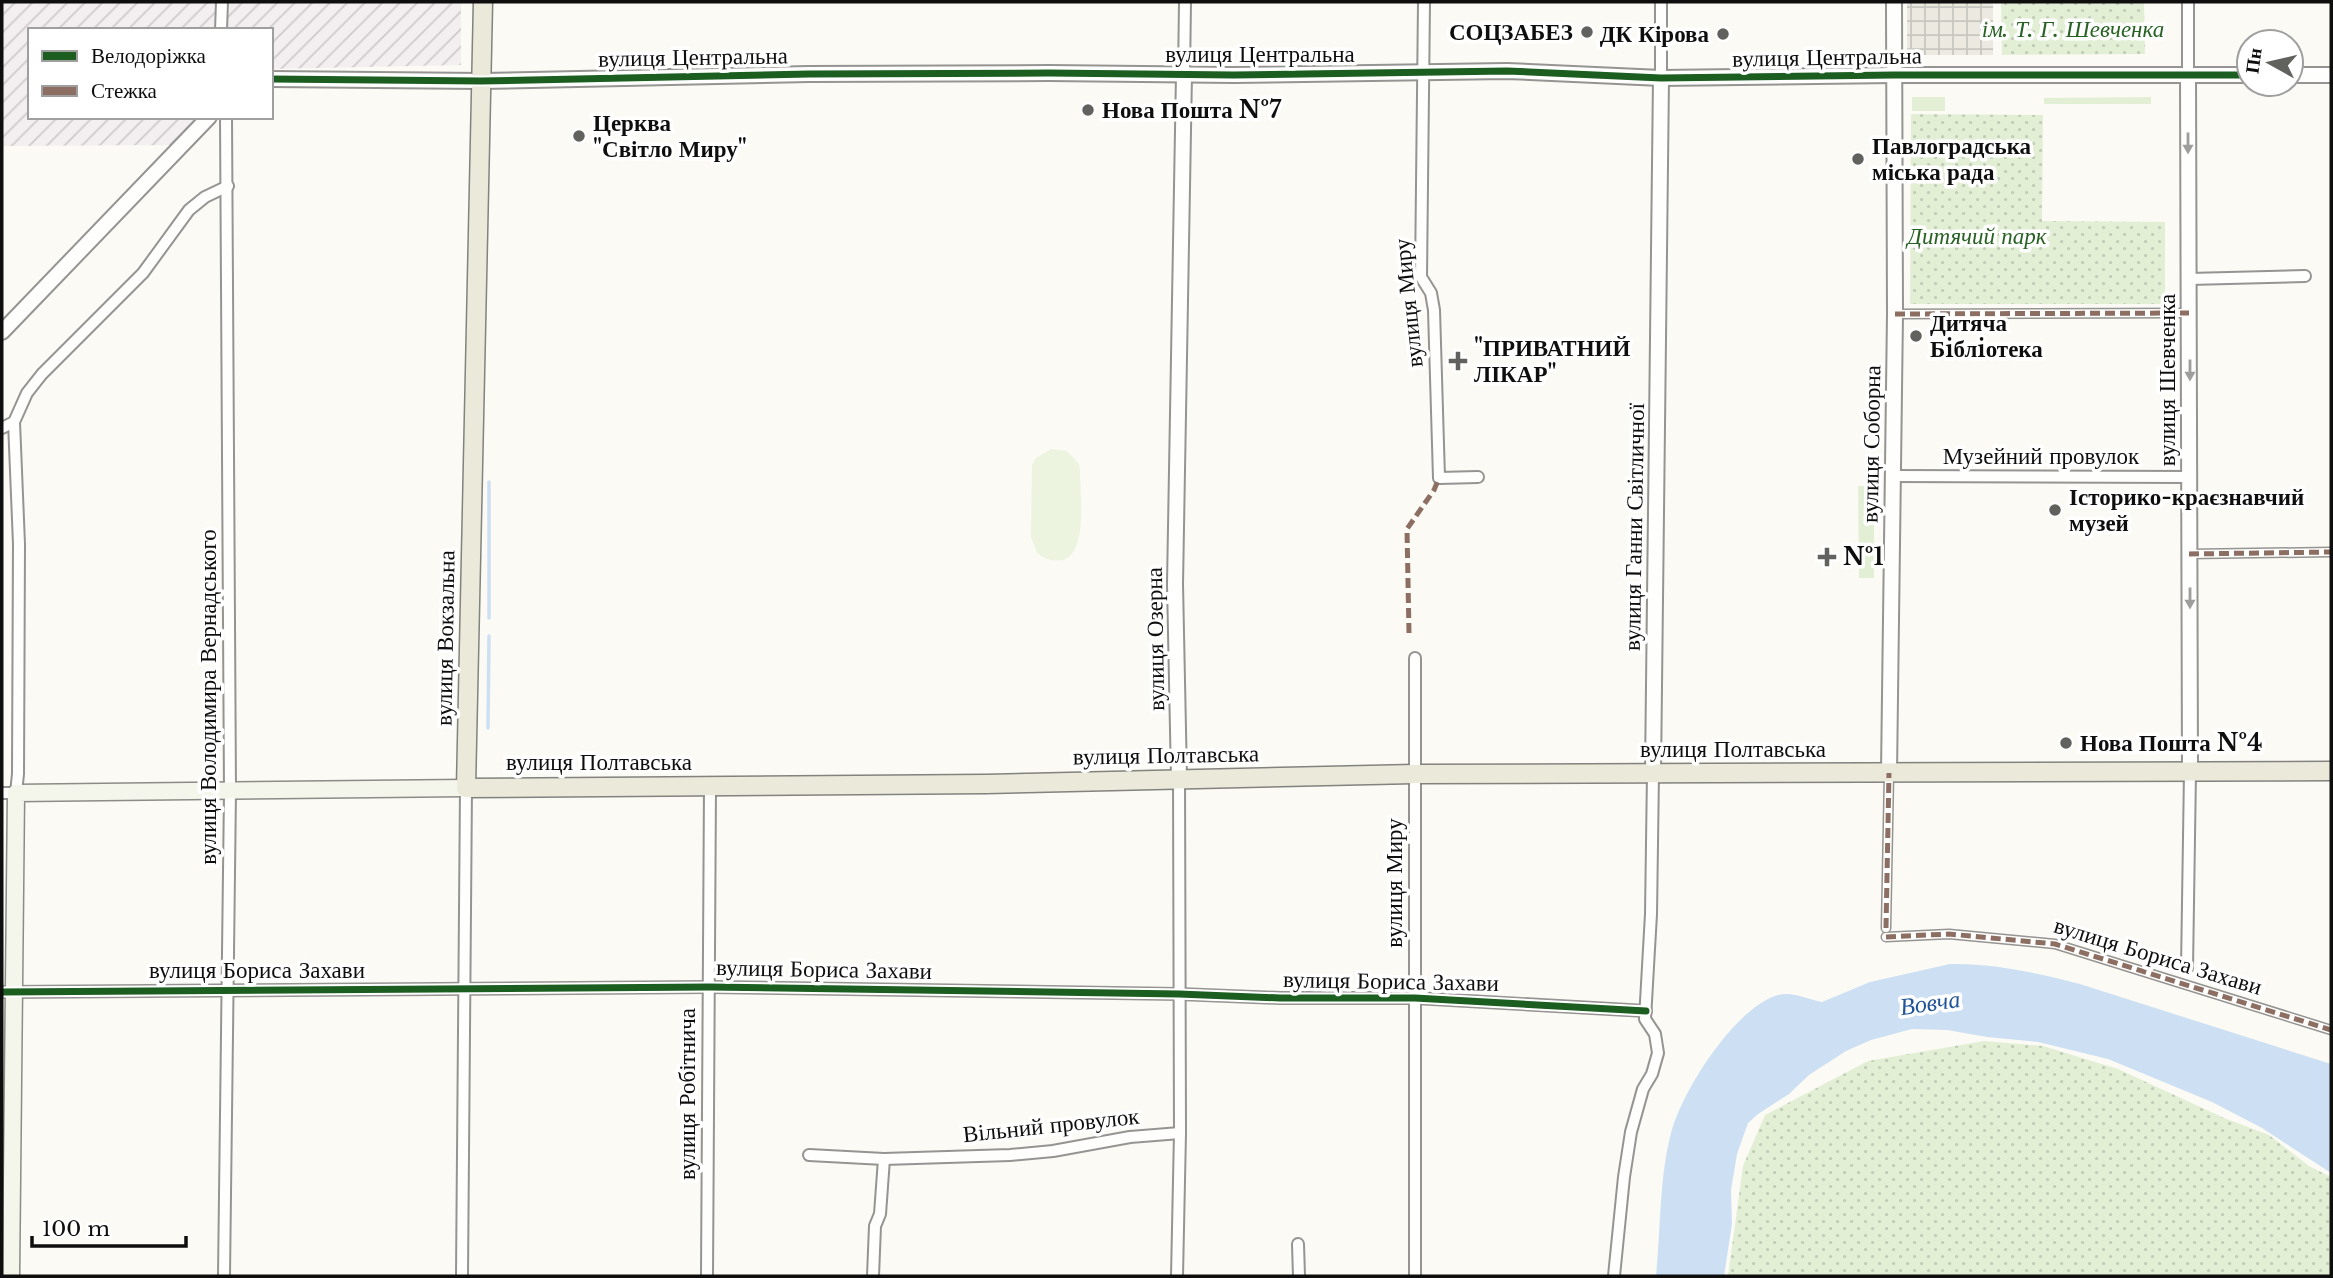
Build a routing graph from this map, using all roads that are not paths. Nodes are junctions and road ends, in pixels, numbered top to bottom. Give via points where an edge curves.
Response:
1 (222, 2) edge
2 (483, 2) edge
3 (1185, 2) edge
4 (1424, 2) edge
5 (1661, 2) edge
6 (1894, 2) edge
7 (2188, 2) edge
8 (221, 28) edge
9 (1422, 72) junction
10 (1184, 74) junction
11 (1894, 75) junction
12 (2188, 75) junction
13 (2235, 75) edge
14 (2305, 75) edge
15 (2331, 75) edge
16 (1661, 78) junction
17 (273, 79) edge
18 (481, 81) junction
19 (207, 119) edge
20 (226, 119) edge
21 (228, 186) junction
22 (2305, 276) dead end
23 (2189, 279) junction
24 (2189, 313) junction
25 (1895, 314) junction
26 (2, 332) edge
27 (14, 422) junction
28 (2, 428) edge
29 (1478, 477) dead end
30 (1893, 477) junction
31 (2190, 477) junction
32 (2331, 552) edge
33 (2189, 554) junction
34 (1415, 658) dead end
35 (2331, 771) edge
36 (2190, 772) junction
37 (1653, 773) junction
38 (1414, 774) junction
39 (1889, 774) junction
40 (1179, 778) junction
41 (710, 786) junction
42 (466, 788) junction
43 (230, 792) junction
44 (9, 793) edge
45 (1886, 933) joint
46 (2188, 968) dead end
47 (709, 987) junction
48 (465, 988) junction
49 (228, 990) junction
50 (8, 991) edge
51 (1179, 994) junction
52 (1416, 998) junction
53 (1646, 1011) junction
54 (2331, 1030) edge
55 (1180, 1133) junction
56 (809, 1155) dead end
57 (884, 1159) junction
58 (1298, 1244) dead end
59 (11, 1276) edge
60 (224, 1276) edge
61 (461, 1276) edge
62 (707, 1276) edge
63 (873, 1276) edge
64 (1177, 1276) edge
65 (1299, 1276) edge
66 (1415, 1276) edge
67 (1614, 1276) edge

1 - 8 street
2 - 18 main road, вулиця Вокзальна
3 - 10 street, вулиця Озерна
4 - 9 street, вулиця Миру
5 - 16 street, вулиця Ганни Світличної
6 - 11 street, вулиця Соборна
7 - 12 street, вулиця Шевченка
9 - 10 street, вулиця Центральна
9 - 16 street, вулиця Центральна
9 - 29 street, вулиця Миру via 1421,277 1434,310 1439,478
10 - 18 street, вулиця Центральна via 802,74
10 - 40 street, вулиця Озерна via 1175,584
11 - 12 street, вулиця Центральна
11 - 16 street, вулиця Центральна
11 - 25 street, вулиця Соборна
12 - 13 street, вулиця Центральна
12 -> 23 street, вулиця Шевченка
14 - 15 street
16 - 37 street, вулиця Ганни Світличної
17 - 18 street, вулиця Центральна
18 - 42 main road, вулиця Вокзальна
19 - 26 street
20 - 21 street, вулиця Володимира Вернадського
21 - 27 street via 189,210 143,273 27,393
21 - 43 street, вулиця Володимира Вернадського
22 - 23 street
23 - 24 street, вулиця Шевченка
24 - 25 street
24 -> 31 street, вулиця Шевченка
25 - 30 street, вулиця Соборна
27 - 28 street
27 - 44 street via 19,544 18,775
30 - 31 street, Музейний провулок
30 - 39 street, вулиця Соборна
31 - 33 street, вулиця Шевченка
32 - 33 street
33 -> 36 street, вулиця Шевченка
34 - 38 street, вулиця Миру
35 - 36 main road, вулиця Полтавська
36 - 39 main road, вулиця Полтавська
36 - 46 street, вулиця Шевченка
37 - 38 main road, вулиця Полтавська
37 - 39 main road, вулиця Полтавська
37 - 53 street, вулиця Ганни Світличної
38 - 40 main road, вулиця Полтавська
38 - 52 street, вулиця Миру
39 - 45 street, вулиця Соборна
40 - 41 main road, вулиця Полтавська
40 - 51 street, вулиця Озерна
41 - 42 main road, вулиця Полтавська
41 - 47 street, вулиця Робітнича
42 - 43 main road, вулиця Полтавська
42 - 48 street, вулиця Вокзальна
43 - 44 main road, вулиця Полтавська
43 - 49 street, вулиця Володимира Вернадського
44 - 50 main road
45 - 54 street, вулиця Бориса Захави via 2055,944
47 - 48 street, вулиця Бориса Захави
47 - 51 street, вулиця Бориса Захави
47 - 62 street, вулиця Робітнича
48 - 49 street, вулиця Бориса Захави
48 - 61 street, вулиця Вокзальна
49 - 50 street, вулиця Бориса Захави
49 - 60 street, вулиця Володимира Вернадського
50 - 59 main road
51 - 52 street, вулиця Бориса Захави
51 - 55 street, вулиця Озерна
52 - 53 street, вулиця Бориса Захави
52 - 66 street, вулиця Миру
53 - 67 street via 1658,1053 1631,1132
55 - 57 street, Вільний провулок via 1010,1155
55 - 64 street, вулиця Озерна
56 - 57 street, Вільний провулок
57 - 63 street
58 - 65 street

